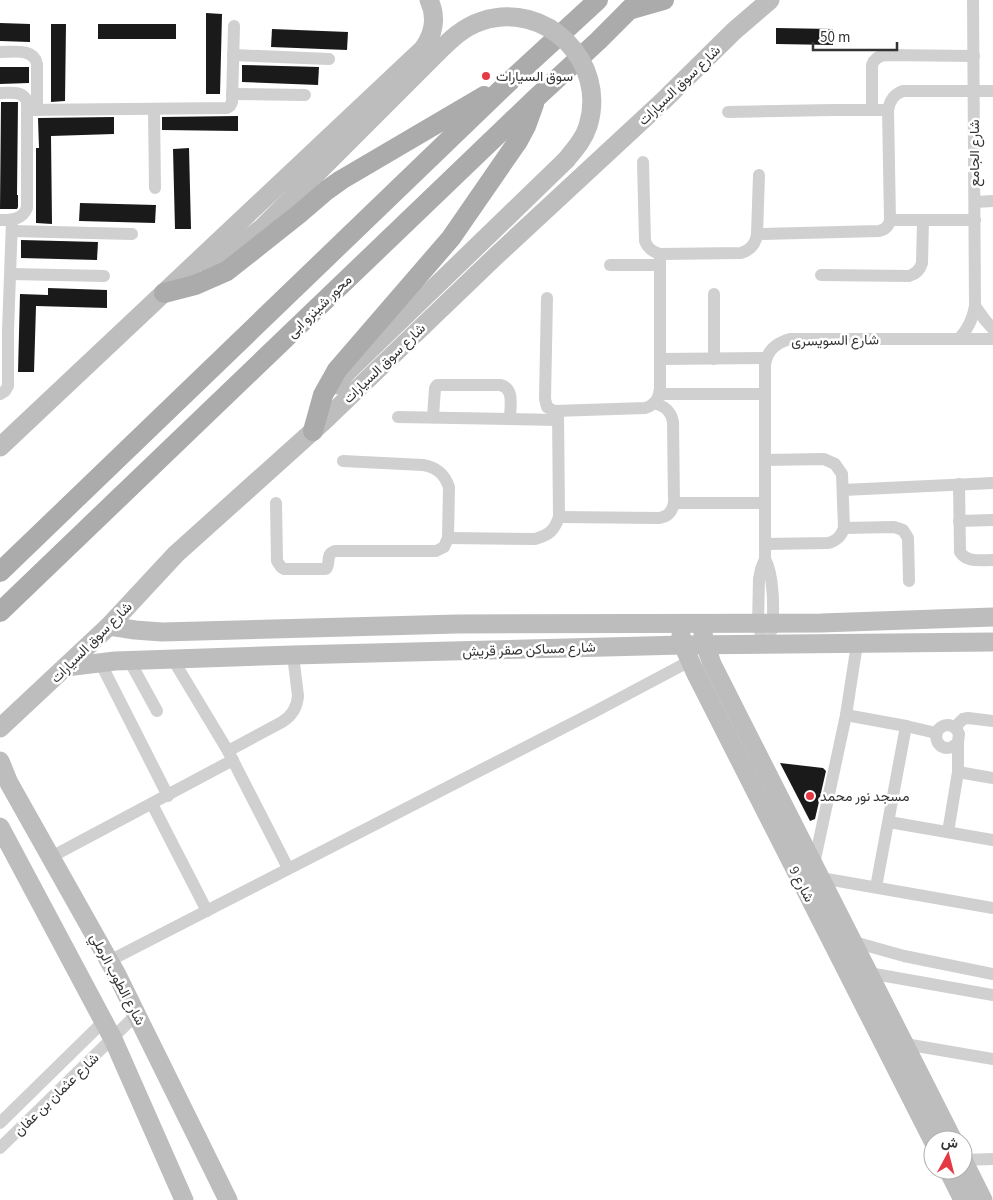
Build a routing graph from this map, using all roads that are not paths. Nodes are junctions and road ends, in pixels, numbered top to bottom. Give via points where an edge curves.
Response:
1 (429, 0) edge
2 (598, 0) edge
3 (664, 0) edge
4 (770, 0) edge
5 (973, 0) edge
6 (634, 5) edge
7 (234, 26) dead end
8 (0, 52) edge
9 (233, 55) junction
10 (974, 56) junction
11 (330, 59) dead end
12 (511, 80) junction
13 (974, 91) junction
14 (993, 91) edge
15 (0, 93) edge
16 (232, 94) junction
17 (305, 95) dead end
18 (536, 98) junction
19 (154, 109) junction
20 (32, 110) junction
21 (872, 110) junction
22 (888, 110) junction
23 (728, 112) dead end
24 (643, 162) dead end
25 (759, 175) dead end
26 (155, 188) dead end
27 (993, 201) edge
28 (975, 202) junction
29 (890, 220) junction
30 (923, 220) junction
31 (975, 220) junction
32 (8, 224) edge
33 (132, 234) dead end
34 (757, 234) junction
35 (660, 260) junction
36 (193, 265) junction
37 (610, 265) dead end
38 (10, 274) junction
39 (821, 275) dead end
40 (104, 276) dead end
41 (164, 293) junction
42 (714, 294) dead end
43 (547, 298) dead end
44 (975, 306) junction
45 (993, 329) edge
46 (4, 330) edge
47 (959, 339) junction
48 (993, 339) edge
49 (766, 358) junction
50 (660, 359) junction
51 (714, 359) junction
52 (0, 394) edge
53 (765, 394) junction
54 (657, 399) junction
55 (558, 415) junction
56 (398, 417) dead end
57 (433, 417) junction
58 (510, 419) junction
59 (318, 426) junction
60 (0, 447) edge
61 (765, 460) junction
62 (343, 461) dead end
63 (993, 483) edge
64 (959, 484) junction
65 (843, 490) junction
66 (276, 503) dead end
67 (674, 503) junction
68 (765, 503) junction
69 (559, 517) junction
70 (993, 520) edge
71 (959, 521) junction
72 (844, 528) junction
73 (448, 538) junction
74 (765, 544) junction
75 (993, 560) edge
76 (0, 572) edge
77 (909, 581) dead end
78 (0, 612) edge
79 (993, 617) edge
80 (679, 624) junction
81 (702, 624) junction
82 (765, 624) junction
83 (109, 626) junction
84 (135, 630) junction
85 (993, 642) edge
86 (706, 644) junction
87 (767, 644) junction
88 (857, 644) junction
89 (686, 653) junction
90 (293, 655) junction
91 (172, 658) junction
92 (129, 660) junction
93 (100, 662) junction
94 (66, 667) junction
95 (157, 711) dead end
96 (846, 715) junction
97 (993, 721) edge
98 (906, 726) junction
99 (955, 727) junction
100 (0, 729) edge
101 (936, 733) junction
102 (958, 742) junction
103 (230, 756) junction
104 (0, 761) edge
105 (958, 772) junction
106 (993, 778) edge
107 (5, 783) edge
108 (168, 796) junction
109 (152, 804) junction
110 (889, 822) junction
111 (0, 827) edge
112 (948, 832) junction
113 (993, 840) edge
114 (51, 857) junction
115 (288, 868) junction
116 (817, 871) junction
117 (876, 887) junction
118 (836, 907) junction
119 (993, 908) edge
120 (207, 911) junction
121 (818, 916) junction
122 (854, 942) junction
123 (904, 956) junction
124 (109, 961) junction
125 (869, 973) junction
126 (993, 974) edge
127 (900, 978) junction
128 (993, 995) edge
129 (137, 1014) junction
130 (103, 1022) junction
131 (113, 1039) junction
132 (905, 1044) junction
133 (993, 1059) edge
134 (0, 1123) edge
135 (927, 1130) edge
136 (948, 1130) edge
137 (0, 1148) edge
138 (993, 1159) edge
139 (973, 1160) edge
140 (973, 1179) edge
141 (953, 1180) edge
142 (184, 1200) edge
143 (228, 1200) edge
144 (963, 1200) edge
145 (984, 1200) edge

1 - 36 street via 433,27 423,49
2 - 12 main road
3 - 6 main road
4 - 59 street, شارع سوق السيارات
5 - 10 street, شارع الجامع
6 - 18 main road, محور شينزو ابى
7 - 9 street
8 - 20 street via 34,55 37,64
9 - 11 street
9 - 16 street
10 - 13 street, شارع الجامع
10 - 21 street via 879,56 872,65
12 - 41 main road via 341,180 227,271 195,285
12 - 76 main road
13 - 14 street
13 - 22 street via 903,91 894,96
13 - 28 street, شارع الجامع
15 - 20 street via 22,94
16 - 17 street
16 - 19 street via 232,104 227,108
18 - 59 main road via 518,141 451,238 338,370 324,395
18 - 78 main road, محور شينزو ابى
19 - 20 street
19 - 26 street
20 - 32 street via 27,208 22,216
21 - 22 street
21 - 23 street
22 - 29 street
24 - 35 street via 645,241
25 - 34 street
27 - 28 street
28 - 31 street, شارع الجامع
29 - 30 street
29 - 34 street via 887,228 879,231
30 - 31 street
30 - 39 street via 922,263 914,274
31 - 44 street, شارع الجامع
32 - 33 street
32 - 38 street
34 - 35 street via 753,246 741,253
35 - 37 street
35 - 50 street
36 - 41 street
36 - 59 street, bridge via 223,254 262,228 456,34 469,26 498,18 528,19 562,37 577,53 585,66 592,95 592,110 583,139 566,160 346,373 332,394
38 - 40 street
38 - 46 street
41 - 60 street
42 - 51 street
43 - 55 street via 545,403
44 - 45 street
44 - 47 street, شارع الجامع via 968,327
46 - 52 street via 8,386
47 - 48 street, شارع السويسرى
47 - 49 street, شارع السويسرى via 790,339 775,345
49 - 51 street
49 - 53 street
50 - 51 street
50 - 54 street
53 - 54 street
53 - 61 street
54 - 55 street via 645,408
54 - 67 street via 672,414 674,422
55 - 58 street
55 - 69 street
56 - 57 street
57 - 58 street
57 - 58 street via 435,388 438,385 500,385 506,386 510,392
59 - 83 street, شارع سوق السيارات via 176,554
61 - 65 street via 830,461 842,474
61 - 68 street
62 - 73 street via 423,465 437,469 449,487
63 - 64 street
64 - 65 street
64 - 71 street
65 - 72 street
66 - 73 street via 277,560 284,569 326,569 329,555 335,551 436,552
67 - 68 street
67 - 69 street via 670,514 659,518
68 - 74 street
69 - 73 street via 551,532 535,539
70 - 71 street
71 - 75 street via 962,556 970,560
72 - 74 street via 833,542
72 - 77 street via 894,527 903,530 908,538
74 - 82 street via 765,559 772,578
79 - 82 street, شارع مساكن صقر قريش
80 - 81 street, شارع مساكن صقر قريش
80 - 84 street, شارع مساكن صقر قريش
80 - 89 street, شارع 9
81 - 82 street, شارع مساكن صقر قريش
81 - 86 street, شارع 9
82 - 87 street via 771,631
83 - 84 street, شارع مساكن صقر قريش
83 - 94 street, شارع سوق السيارات
84 - 92 street via 126,643
85 - 88 street, شارع مساكن صقر قريش
86 - 87 street, شارع مساكن صقر قريش
86 - 89 street, شارع مساكن صقر قريش
86 - 116 street, شارع 9 via 712,664
87 - 88 street, شارع مساكن صقر قريش
88 - 96 street
89 - 90 street, شارع مساكن صقر قريش
89 - 115 street via 594,712
89 - 121 street, شارع 9
90 - 91 street, شارع مساكن صقر قريش
90 - 103 street via 298,696 292,713
91 - 92 street, شارع مساكن صقر قريش
91 - 103 street
92 - 93 street, شارع مساكن صقر قريش
92 - 95 street
93 - 94 street, شارع مساكن صقر قريش
93 - 108 street
94 - 100 street, شارع سوق السيارات
96 - 98 street
96 - 116 street
97 - 99 street via 968,718
98 - 101 street
98 - 110 street
99 - 101 street via 944,725
99 - 102 street via 959,734
101 - 102 street via 937,743 945,748
102 - 105 street
103 - 108 street
103 - 115 street
104 - 107 street, شارع الطوب الرملي
105 - 106 street
105 - 112 street
107 - 114 street, شارع الطوب الرملي
108 - 109 street
109 - 114 street
109 - 120 street
110 - 112 street
110 - 117 street
111 - 130 street
112 - 113 street
114 - 124 street, شارع الطوب الرملي
115 - 120 street
116 - 117 street
116 - 118 street, شارع 9
117 - 119 street
118 - 121 street
118 - 122 street, شارع 9
120 - 124 street
121 - 135 street, شارع 9
122 - 123 street
122 - 125 street, شارع 9
123 - 126 street
123 - 127 street
124 - 129 street, شارع الطوب الرملي
125 - 127 street
125 - 132 street, شارع 9
127 - 128 street
129 - 131 street, شارع عثمان بن عفان
129 - 143 street, شارع الطوب الرملي
130 - 131 street
130 - 134 street, شارع عثمان بن عفان
131 - 137 street, شارع عثمان بن عفان
131 - 142 street
132 - 133 street
132 - 136 street, شارع 9
138 - 139 street
140 - 145 street
141 - 144 street

